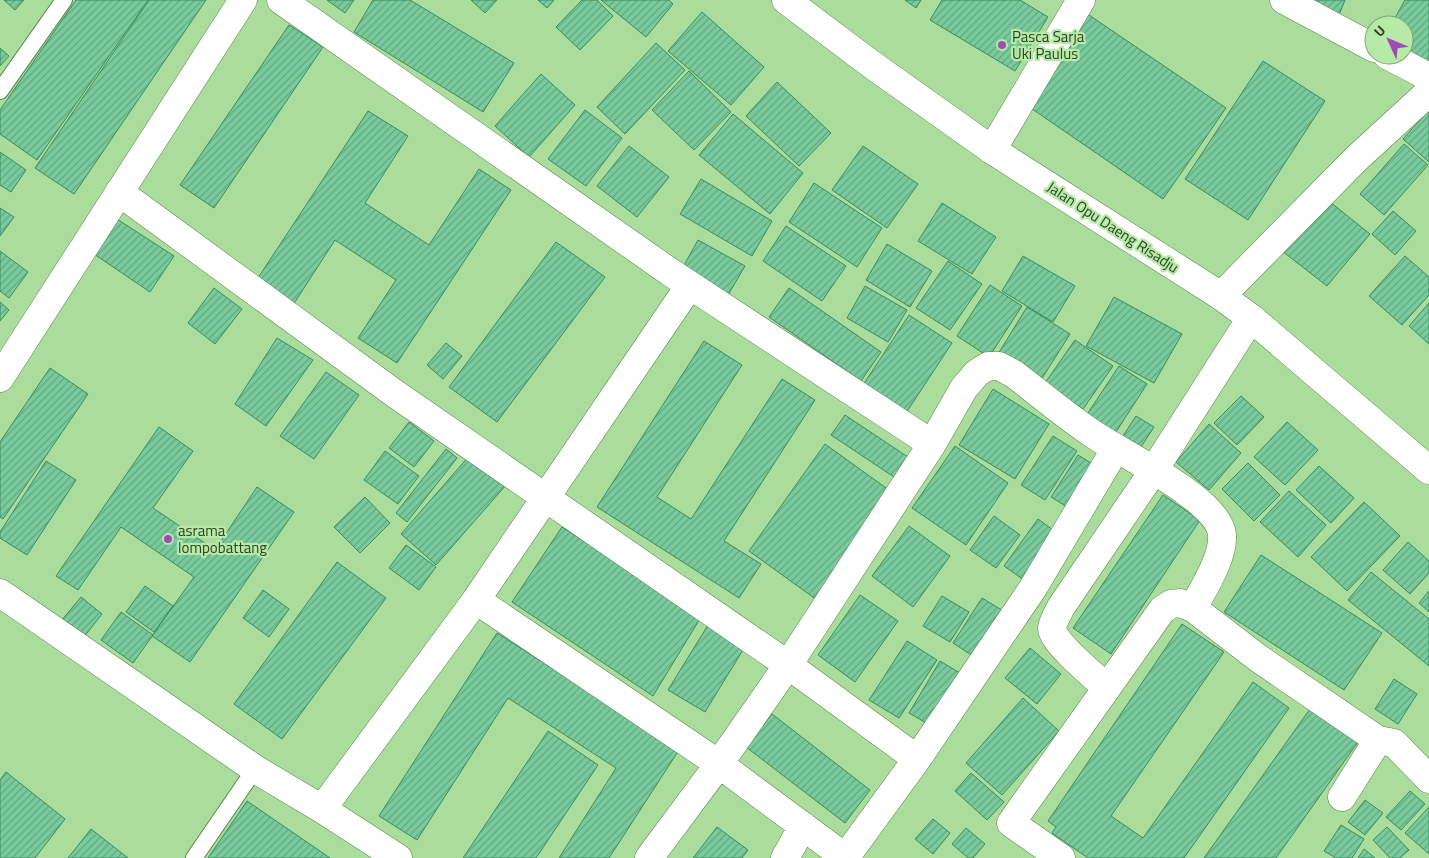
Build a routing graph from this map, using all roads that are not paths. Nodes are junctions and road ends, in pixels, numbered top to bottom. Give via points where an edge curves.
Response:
1 (64, 0) edge
2 (243, 0) edge
3 (281, 0) edge
4 (786, 0) edge
5 (1081, 0) edge
6 (1284, 0) edge
7 (1364, 43) edge
8 (1406, 65) edge
9 (1429, 77) edge
10 (0, 91) edge
11 (1429, 92) edge
12 (992, 150) junction
13 (119, 192) junction
14 (690, 285) junction
15 (1221, 296) junction
16 (1251, 318) junction
17 (0, 378) edge
18 (932, 444) junction
19 (1133, 458) junction
20 (1429, 470) edge
21 (545, 498) junction
22 (0, 594) edge
23 (1046, 597) junction
24 (476, 600) junction
25 (1193, 608) junction
26 (788, 665) junction
27 (1106, 687) junction
28 (1378, 740) junction
29 (917, 759) junction
30 (720, 764) junction
31 (255, 769) junction
32 (1429, 779) edge
33 (1342, 797) dead end
34 (322, 809) junction
35 (803, 826) junction
36 (194, 858) edge
37 (398, 858) edge
38 (649, 858) edge
39 (785, 858) edge
40 (846, 858) edge
41 (1061, 858) edge

1 - 10 lane
2 - 13 street
3 - 14 street
4 - 12 street, Jalan Opu Daeng Risadju
5 - 12 street
6 - 7 street
8 - 9 street
11 - 15 street via 1356,159
12 - 15 street, Jalan Opu Daeng Risadju
13 - 17 street
13 - 21 street
14 - 18 street
14 - 21 street
15 - 16 street, Jalan Opu Daeng Risadju
16 - 19 street
16 - 20 street, Jalan Opu Daeng Risadju
18 - 19 street via 964,388 977,373 988,366 1000,366 1093,434
18 - 26 street
19 - 23 street
19 - 23 street
19 - 25 street via 1205,505 1218,519 1222,534 1220,554
21 - 24 street
21 - 26 street
22 - 31 street
23 - 27 street via 1054,636
23 - 29 street
24 - 30 street
24 - 34 street
25 - 27 street via 1180,603 1162,610
25 - 28 street via 1258,658
26 - 29 street
26 - 30 street
27 - 41 street via 1011,823
28 - 32 street via 1394,744
28 - 33 street
29 - 40 street
30 - 35 street
30 - 38 street
31 - 34 street
31 - 36 lane
34 - 37 street
35 - 39 street
35 - 40 street

